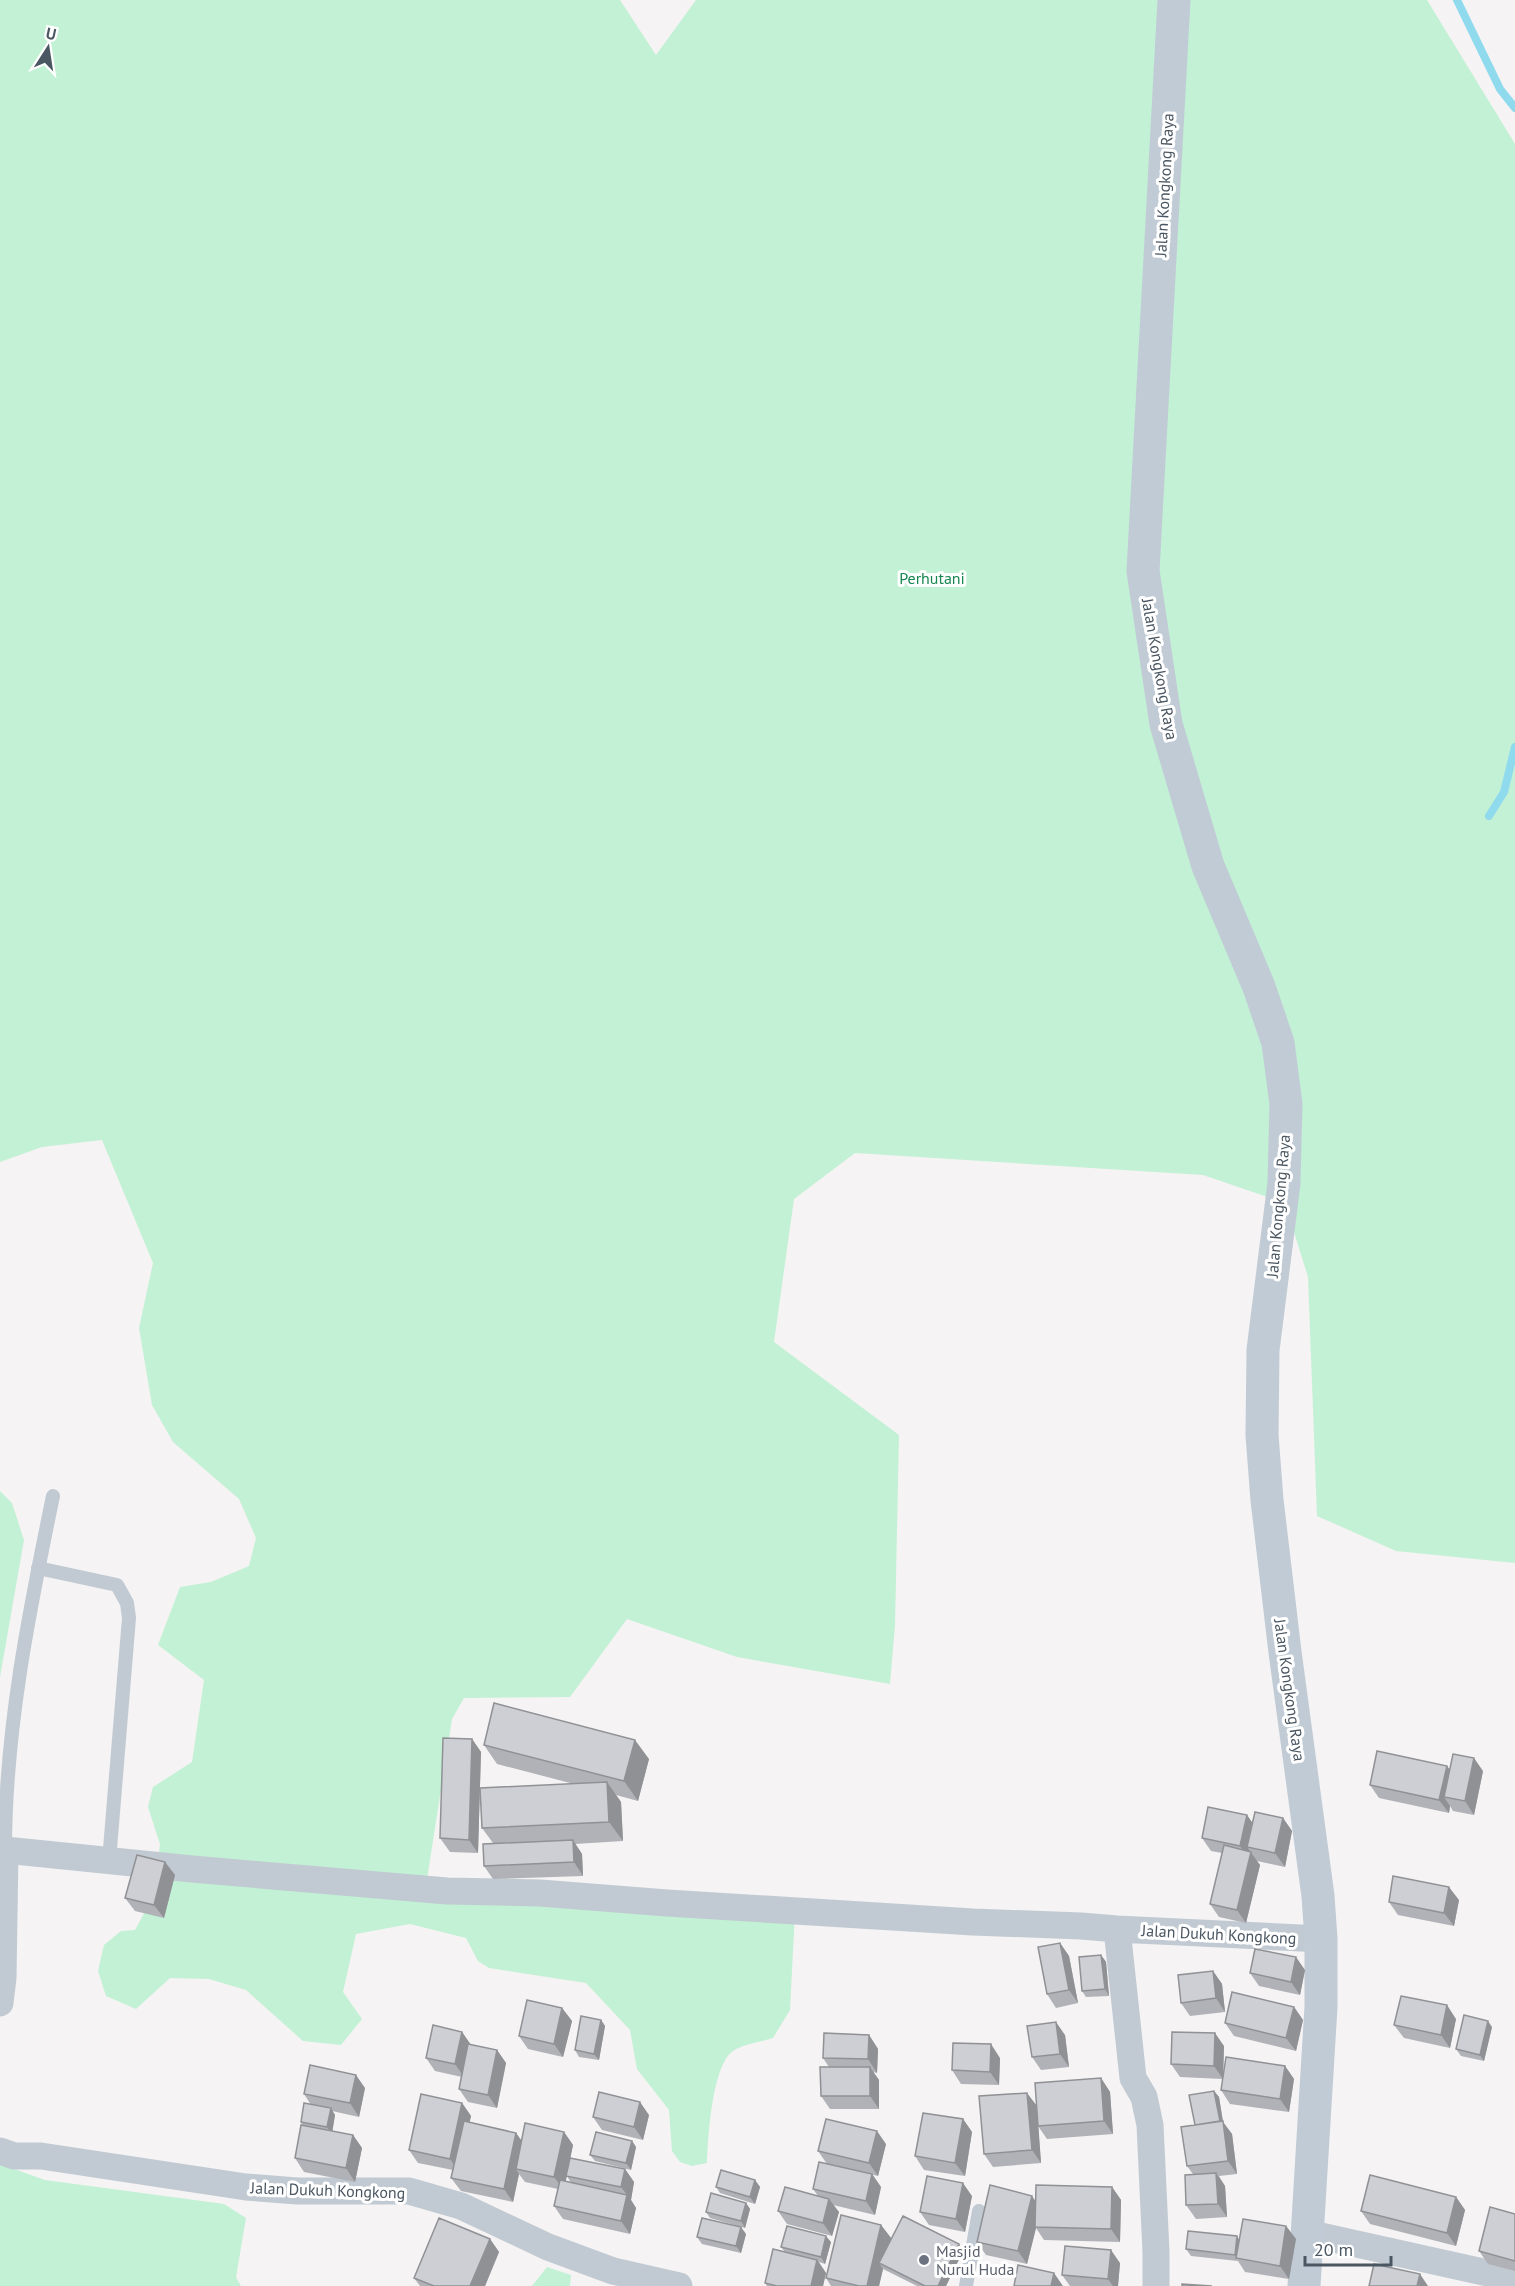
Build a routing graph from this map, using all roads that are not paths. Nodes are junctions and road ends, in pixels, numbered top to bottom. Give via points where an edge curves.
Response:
1 (1174, 0) edge
2 (53, 1496) dead end
3 (38, 1568) junction
4 (4, 1850) junction
5 (109, 1861) junction
6 (1117, 1929) junction
7 (1321, 1939) junction
8 (0, 2003) edge
9 (0, 2151) edge
10 (979, 2211) dead end
11 (1307, 2234) junction
12 (1515, 2279) edge
13 (679, 2286) edge
14 (966, 2286) edge
15 (1156, 2286) edge
16 (1304, 2286) edge

1 - 7 street, Jalan Kongkong Raya via 1143,571 1166,724 1208,866 1278,1043 1286,1104 1284,1183 1263,1350 1262,1435 1269,1524
2 - 3 lane
3 - 4 lane via 16,1699
3 - 5 lane via 117,1585 127,1603 127,1650
4 - 5 street, Jalan Dukuh Kongkong
4 - 8 street
5 - 6 street, Jalan Dukuh Kongkong via 447,1891 564,1894 667,1904
6 - 7 street, Jalan Dukuh Kongkong
6 - 15 street via 1133,2078 1144,2097 1150,2125
7 - 11 street, Jalan Kongkong Raya via 1321,2007
9 - 13 street, Jalan Dukuh Kongkong via 246,2187 409,2192 461,2206 548,2247 613,2271
10 - 14 lane
11 - 12 street
11 - 16 street, Jalan Kongkong Raya

